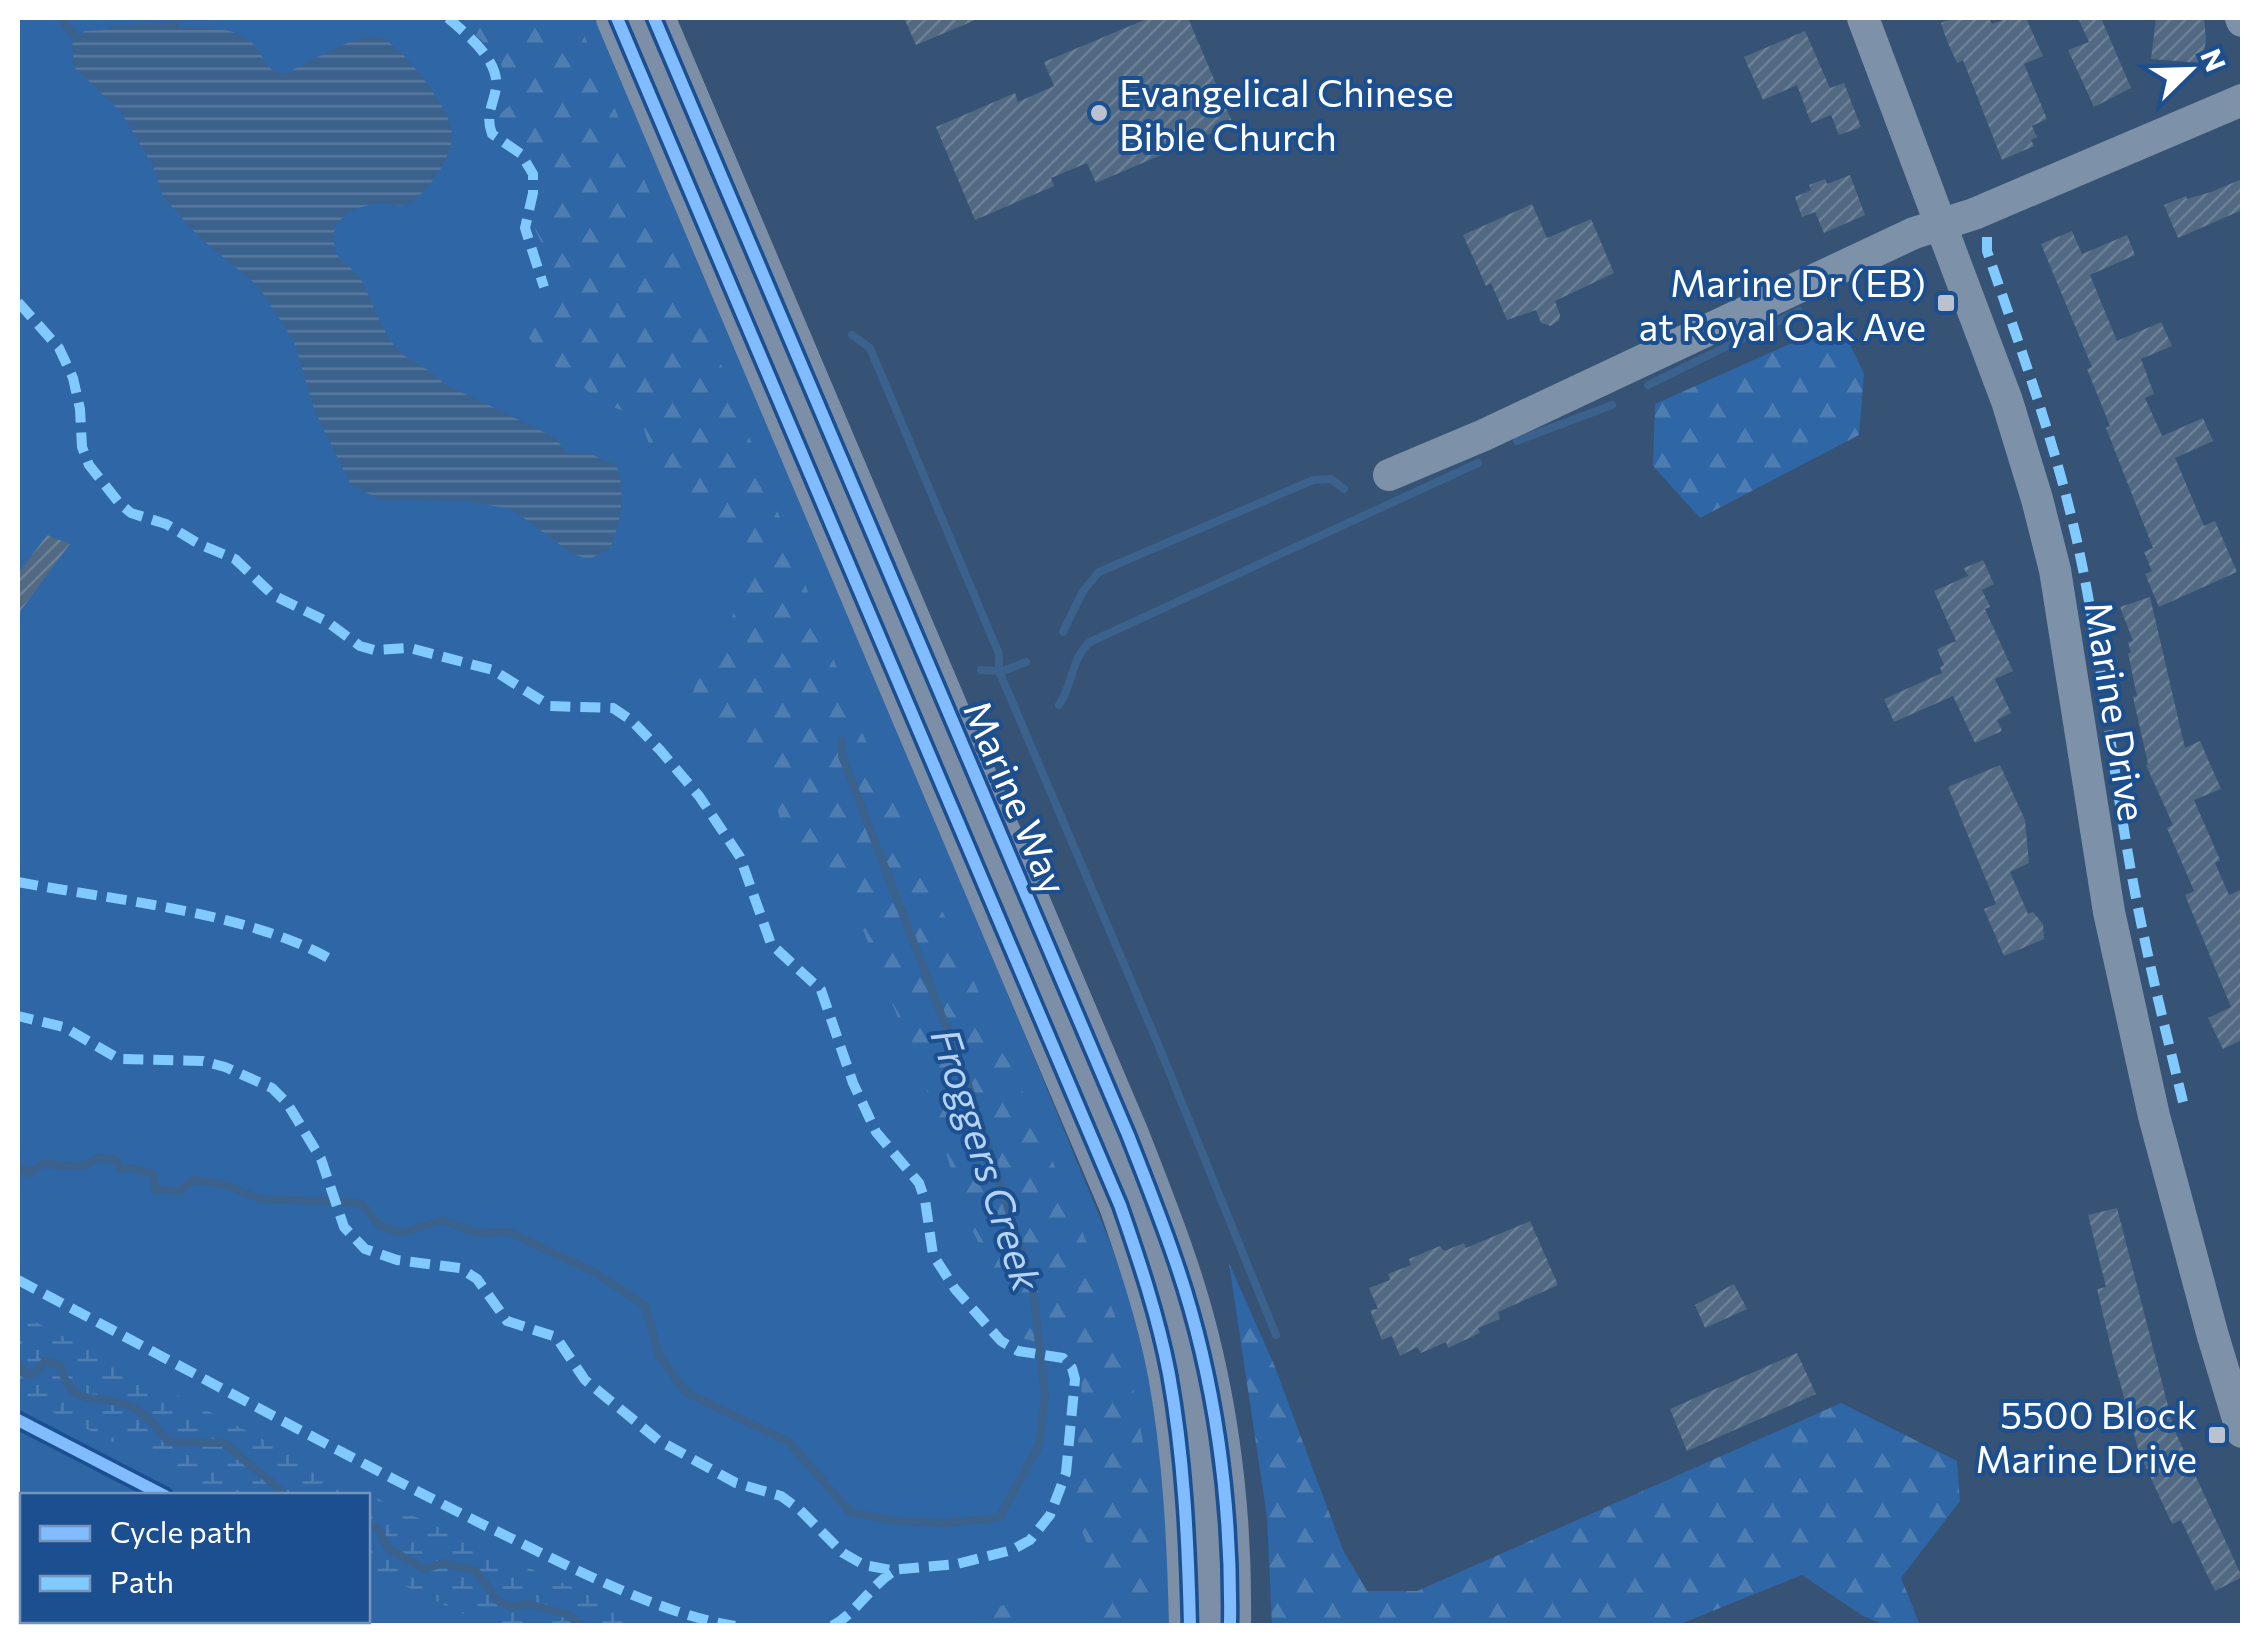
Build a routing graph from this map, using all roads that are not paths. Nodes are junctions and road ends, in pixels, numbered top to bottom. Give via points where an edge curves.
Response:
1 (617, 18) edge
2 (654, 18) edge
3 (1863, 18) edge
4 (2242, 100) edge
5 (1940, 225) junction
6 (1389, 475) dead end
7 (2242, 1432) edge
8 (1190, 1626) edge
9 (1230, 1626) edge

1 - 8 main road, Marine Way via 1120,1205 1169,1372 1183,1469
2 - 9 main road, Marine Way via 1175,1258 1220,1452
3 - 5 street, Marine Drive
4 - 5 street
5 - 6 street
5 - 7 street, Marine Drive via 2037,499 2109,912 2154,1116

